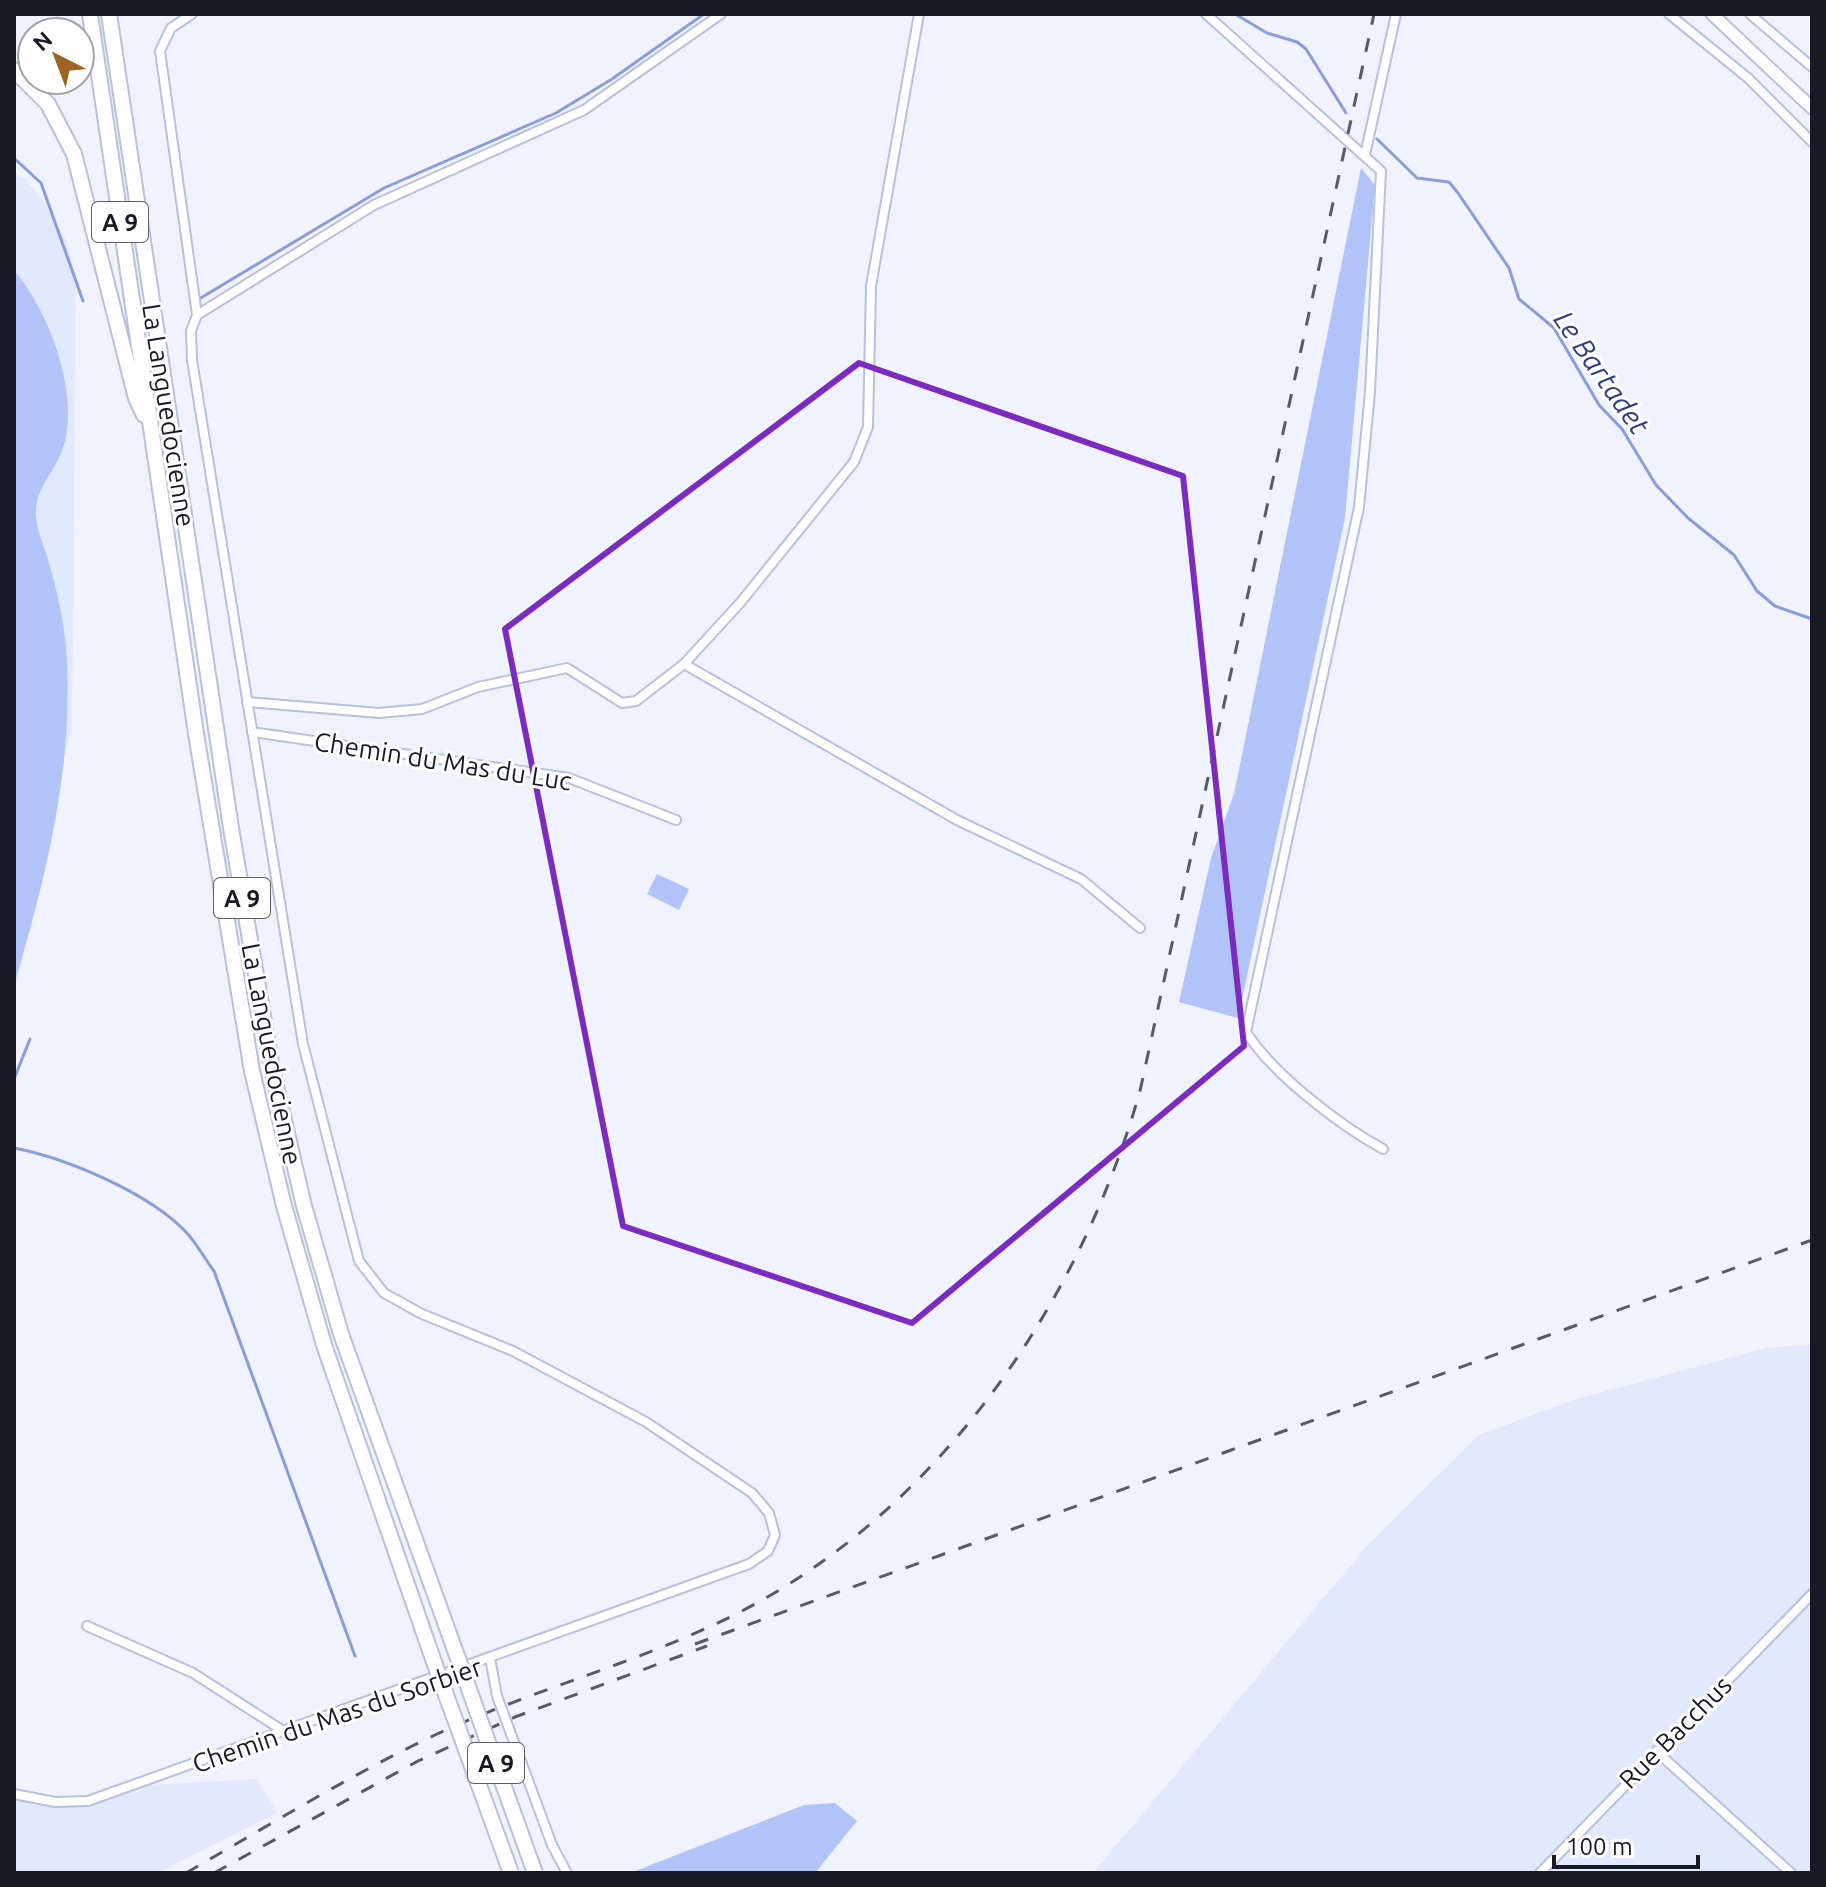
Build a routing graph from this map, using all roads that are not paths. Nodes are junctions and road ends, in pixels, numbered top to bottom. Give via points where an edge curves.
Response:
1 (90, 14) edge
2 (109, 14) edge
3 (192, 14) edge
4 (721, 14) edge
5 (919, 14) edge
6 (1206, 14) edge
7 (1396, 14) edge
8 (1669, 14) edge
9 (1712, 14) edge
10 (1750, 14) edge
11 (1812, 67) edge
12 (14, 70) edge
13 (1812, 108) edge
14 (1812, 142) edge
15 (1365, 155) junction
16 (197, 315) junction
17 (151, 429) junction
18 (684, 664) junction
19 (247, 702) junction
20 (252, 732) junction
21 (676, 820) dead end
22 (1140, 928) dead end
23 (1383, 1149) dead end
24 (1812, 1594) edge
25 (87, 1626) dead end
26 (490, 1658) junction
27 (285, 1732) junction
28 (1656, 1751) junction
29 (14, 1794) edge
30 (511, 1873) edge
31 (535, 1873) edge
32 (567, 1873) edge
33 (1540, 1873) edge
34 (1791, 1873) edge

1 - 17 highway, La Languedocienne / A 9
2 - 31 highway, La Languedocienne / A 9, bridge via 272,1069 341,1334
3 - 16 street via 166,34 160,51
4 - 16 street via 584,110 374,205
5 - 18 street via 871,286 868,427 854,462
6 - 15 street
7 - 15 street
8 - 14 street via 1748,78
9 - 13 main road
10 - 11 street
12 - 17 highway via 48,104 74,154 136,398
15 - 23 street via 1381,171 1383,194 1359,507 1246,1032 1278,1068
16 - 19 street via 191,331 192,360
17 - 30 highway, La Languedocienne / A 9, bridge via 211,832 271,1155 324,1345
18 - 19 street via 636,701 622,703 567,668 478,687 422,709 379,713
18 - 22 street via 957,820 1081,879
19 - 20 street
20 - 21 street, Chemin du Mas du Luc via 569,778
20 - 26 street via 303,1044 359,1261 371,1281 422,1314 513,1351 646,1422 752,1493 769,1513 775,1535 768,1551 749,1564
24 - 28 street, Rue Bacchus
25 - 27 street via 193,1673
26 - 27 street, Chemin du Mas du Sorbier
26 - 32 street, Chemin du Mas du Sorbier, bridge via 497,1696
27 - 29 street, Chemin du Mas du Sorbier via 88,1801 55,1802
28 - 33 street, Rue Bacchus
28 - 34 street

